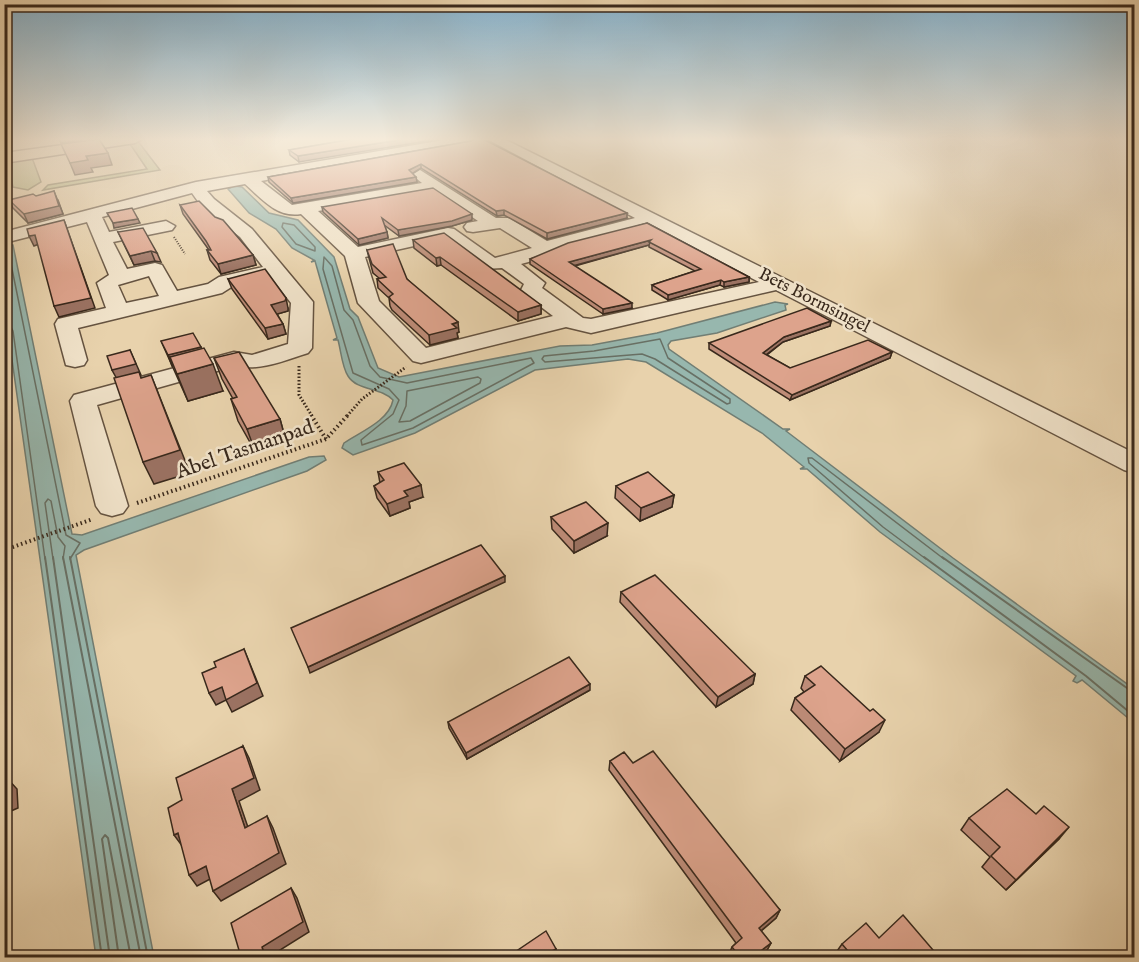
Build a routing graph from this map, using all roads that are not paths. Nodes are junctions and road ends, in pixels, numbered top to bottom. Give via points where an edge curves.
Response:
1 (201, 184) edge
2 (267, 184) edge
3 (433, 184) edge
4 (582, 184) edge
5 (189, 186) junction
6 (436, 186) junction
7 (306, 209) junction
8 (73, 217) junction
9 (651, 219) junction
10 (491, 222) junction
11 (168, 228) road end
12 (448, 233) junction
13 (4, 238) edge
14 (102, 238) junction
15 (546, 249) junction
16 (354, 255) junction
17 (506, 262) junction
18 (275, 269) junction
19 (120, 277) junction
20 (780, 284) junction
21 (171, 299) junction
22 (118, 311) junction
23 (570, 319) junction
24 (75, 360) dead end
25 (1134, 464) edge
26 (124, 505) road end

1 - 5 street
2 - 7 street via 284,209
3 - 6 street
4 - 9 street, Bets Bormsingel
5 - 8 street
5 - 18 street via 246,233
6 - 7 street
6 - 10 street
7 - 16 street
8 - 13 street
8 - 14 street via 94,219
9 - 15 street
9 - 20 street, Bets Bormsingel
10 - 12 street
10 - 15 street via 503,222
11 - 14 street
12 - 16 street
12 - 17 street via 492,265
14 - 19 street
15 - 17 street
16 - 23 street via 369,303 422,356
17 - 23 street via 535,283 531,290
18 - 21 street
18 - 26 street via 302,302 300,348 253,362 234,359 83,401
19 - 21 street via 155,269
19 - 22 street via 107,283
20 - 23 street via 591,326
20 - 25 street, Bets Bormsingel
21 - 22 street
22 - 24 street via 66,324

